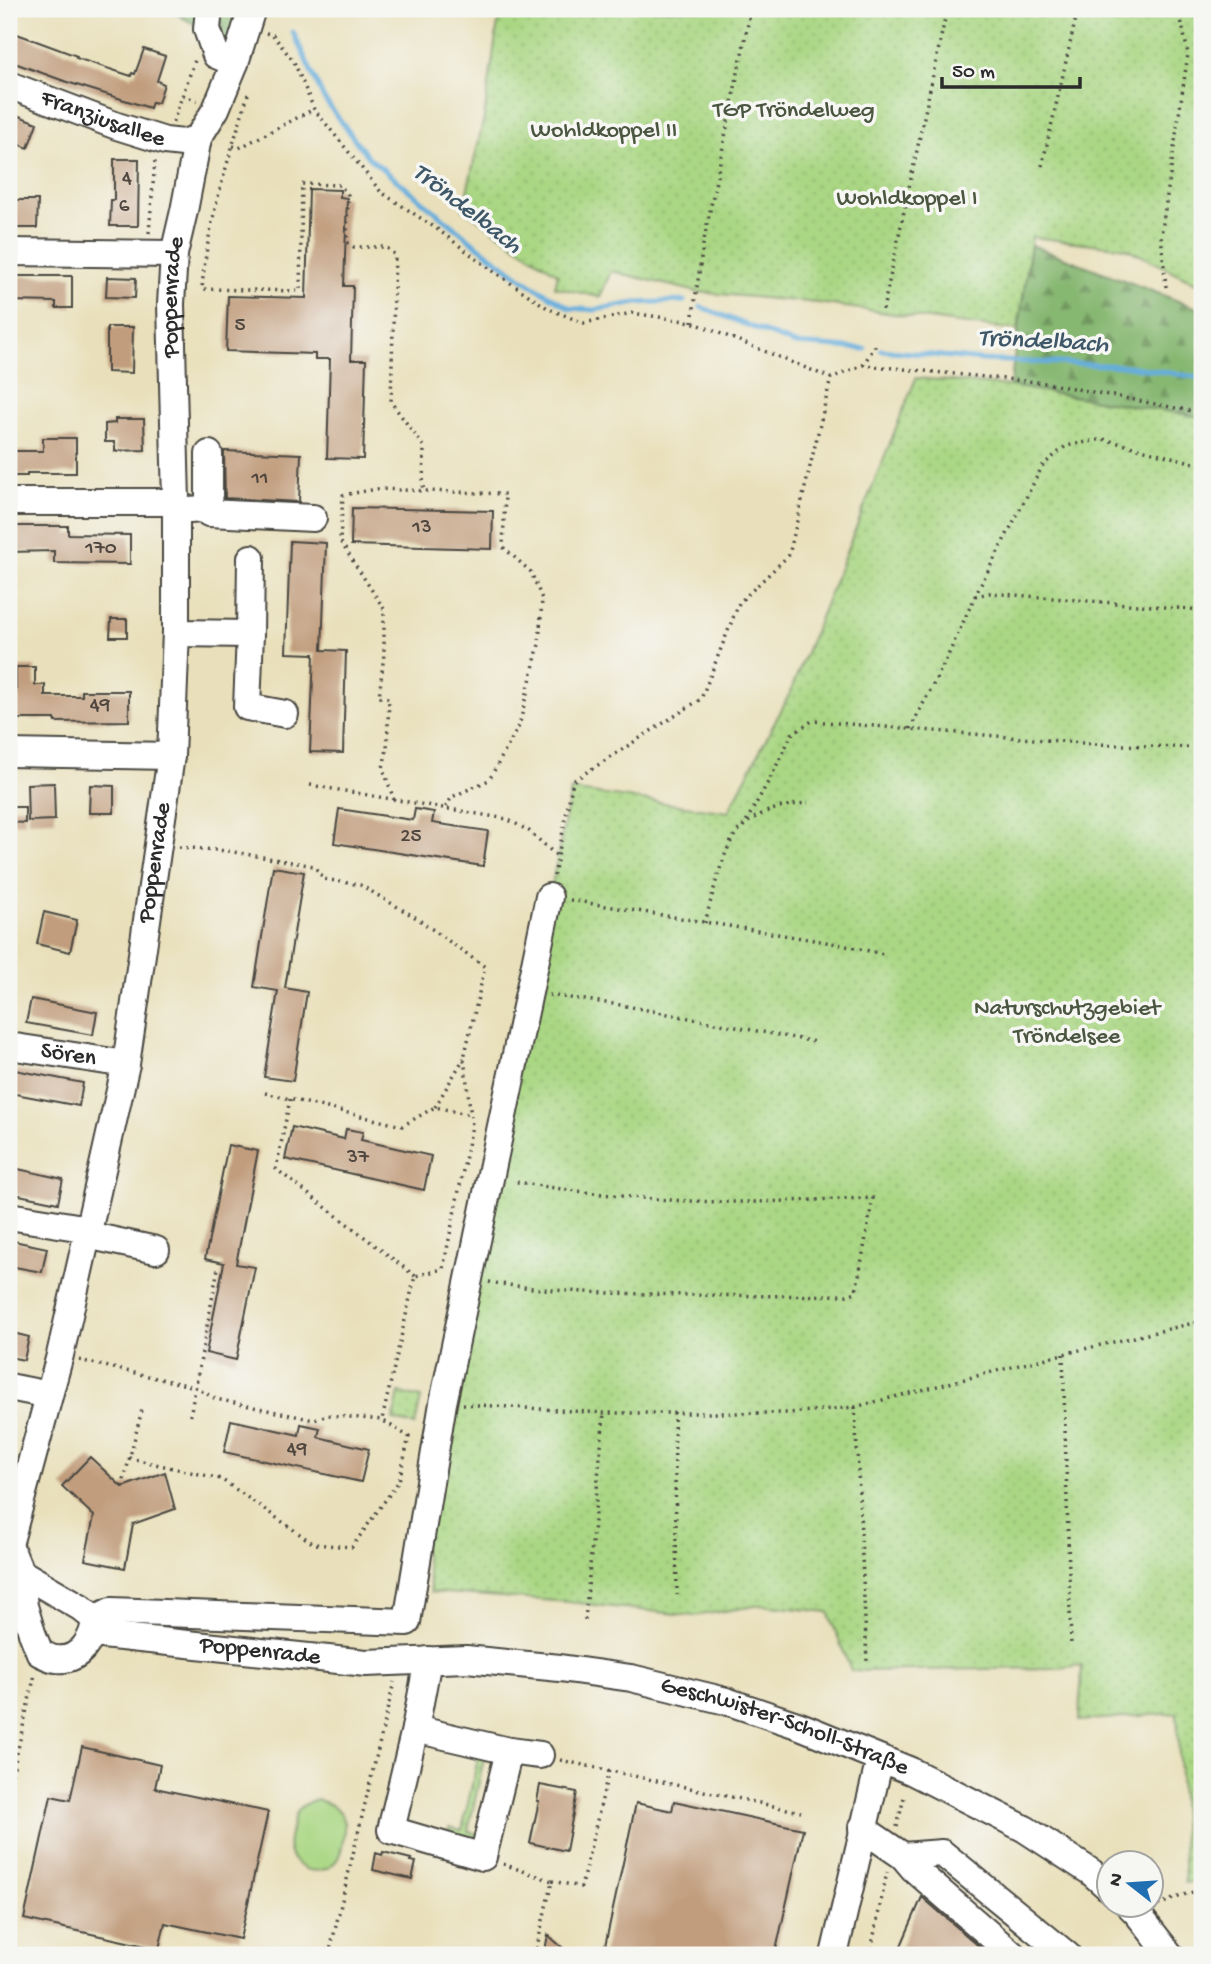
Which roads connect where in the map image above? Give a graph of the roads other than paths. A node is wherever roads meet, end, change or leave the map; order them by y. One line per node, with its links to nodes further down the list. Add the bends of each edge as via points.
1 (209, 9): 3 (street, via 206,29 216,55)
2 (252, 9): 3 (street)
3 (235, 63): 5 (street)
4 (9, 85): 5 (street, Franziusallee, via 165,141 183,143)
5 (198, 138): 7 (street, Poppenrade)
6 (9, 252): 7 (street)
7 (174, 254): 10 (street, Poppenrade)
8 (209, 454): 11 (street)
9 (9, 502): 10 (street)
10 (176, 506): 11 (street); 14 (street, Poppenrade)
11 (209, 513): 12 (street)
12 (313, 518)
13 (251, 558): 15 (street)
14 (176, 634): 15 (street); 18 (street, Poppenrade)
15 (250, 634): 16 (street, via 247,707)
16 (285, 714)
17 (9, 753): 18 (street)
18 (172, 755): 21 (street, Poppenrade)
19 (549, 897): 28 (street, via 443,1402 407,1622 111,1611)
20 (9, 1046): 21 (street, Sören)
21 (126, 1064): 23 (street, Poppenrade)
22 (9, 1216): 23 (street)
23 (88, 1232): 24 (street); 26 (street, Poppenrade)
24 (156, 1250)
25 (9, 1387): 26 (street)
26 (49, 1395): 27 (street, Poppenrade, via 9,1545)
27 (20, 1572): 28 (street, Poppenrade, via 80,1607); 28 (street, Poppenrade, via 23,1601 40,1653 56,1660 73,1656 86,1646)
28 (94, 1627): 29 (street, Poppenrade, via 188,1646 354,1662)
29 (428, 1660): 30 (street); 33 (street, Geschwister-Scholl-Straße, via 520,1664 631,1678 726,1701)
30 (415, 1729): 31 (street); 31 (street, via 391,1830 483,1857)
31 (509, 1751): 32 (street)
32 (540, 1755)
33 (880, 1759): 34 (street); 36 (street, Geschwister-Scholl-Straße, via 1025,1829)
34 (862, 1828): 35 (street); 38 (street)
35 (903, 1856): 39 (street); 40 (street, via 942,1853)
36 (1096, 1876)
37 (1139, 1918): 41 (street)
38 (834, 1955)
39 (1013, 1955)
40 (1067, 1955)
41 (1170, 1955)

